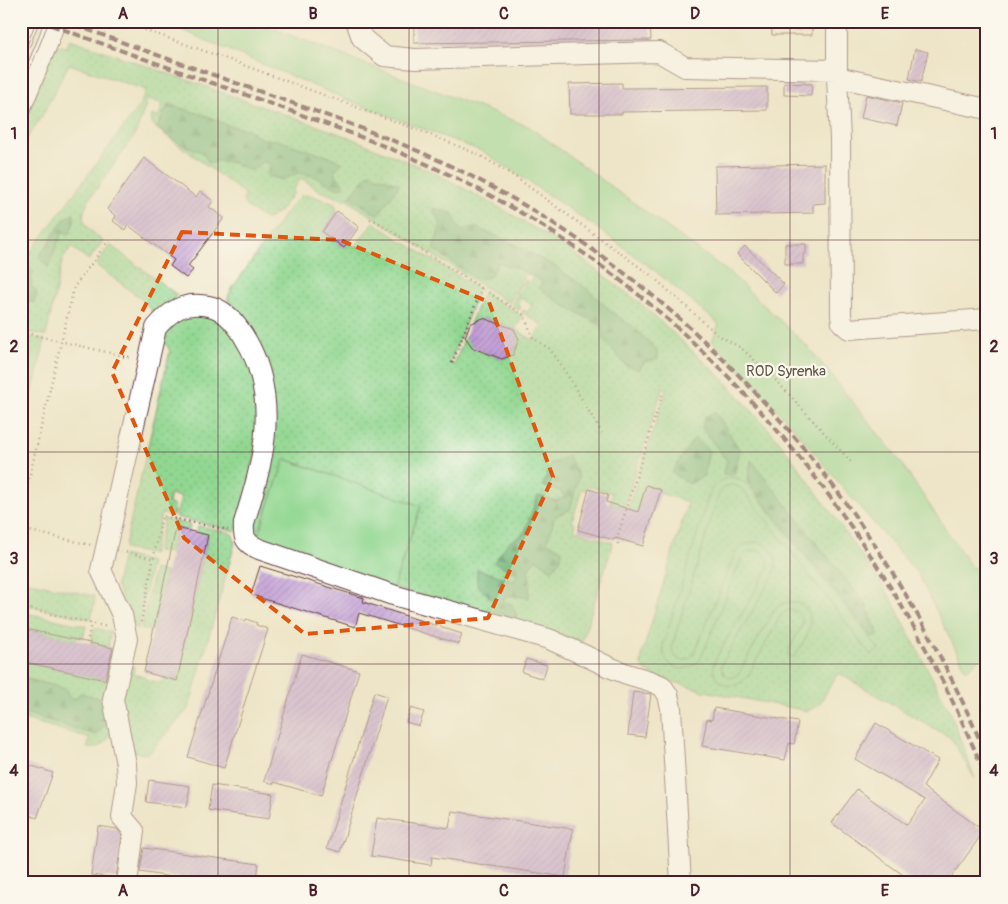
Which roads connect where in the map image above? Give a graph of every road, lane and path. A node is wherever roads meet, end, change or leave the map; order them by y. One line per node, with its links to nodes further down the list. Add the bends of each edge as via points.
1 (28, 21): 6 (street)
2 (55, 21): 8 (street)
3 (127, 21): 20 (path, via 481,156 652,276 718,335 741,348 771,375)
4 (356, 21): 7 (street, via 362,38 384,56 415,60 659,52 686,67)
5 (837, 21): 7 (street)
6 (21, 40)
7 (837, 74): 9 (street); 13 (street, via 842,323 849,329)
8 (21, 107)
9 (987, 109)
10 (370, 219): 12 (path)
11 (109, 240): 15 (path, via 74,287)
12 (482, 288): 17 (path); 19 (path, via 524,315 533,338 550,349)
13 (987, 319)
14 (21, 332): 15 (path)
15 (62, 342): 16 (path); 21 (path)
16 (148, 362): 23 (street, via 156,328 173,311 189,305 208,306 224,312 237,325 254,354 264,397 265,422 261,462); 25 (street)
17 (452, 363)
18 (663, 392): 24 (path, via 617,538)
19 (602, 433)
20 (853, 464)
21 (21, 514)
22 (21, 529): 25 (path)
23 (243, 534): 26 (path, via 162,516); 32 (street, via 246,542 259,550 393,595 548,639 609,667 662,686 672,708)
24 (618, 544)
25 (106, 548): 26 (path); 29 (street, via 101,570 122,615)
26 (154, 559): 29 (path, via 139,630)
27 (21, 607): 28 (path)
28 (91, 623): 29 (path); 30 (path)
29 (126, 633): 31 (street, via 113,699 126,764 122,817 134,831)
30 (87, 643)
31 (126, 883)
32 (681, 883)

